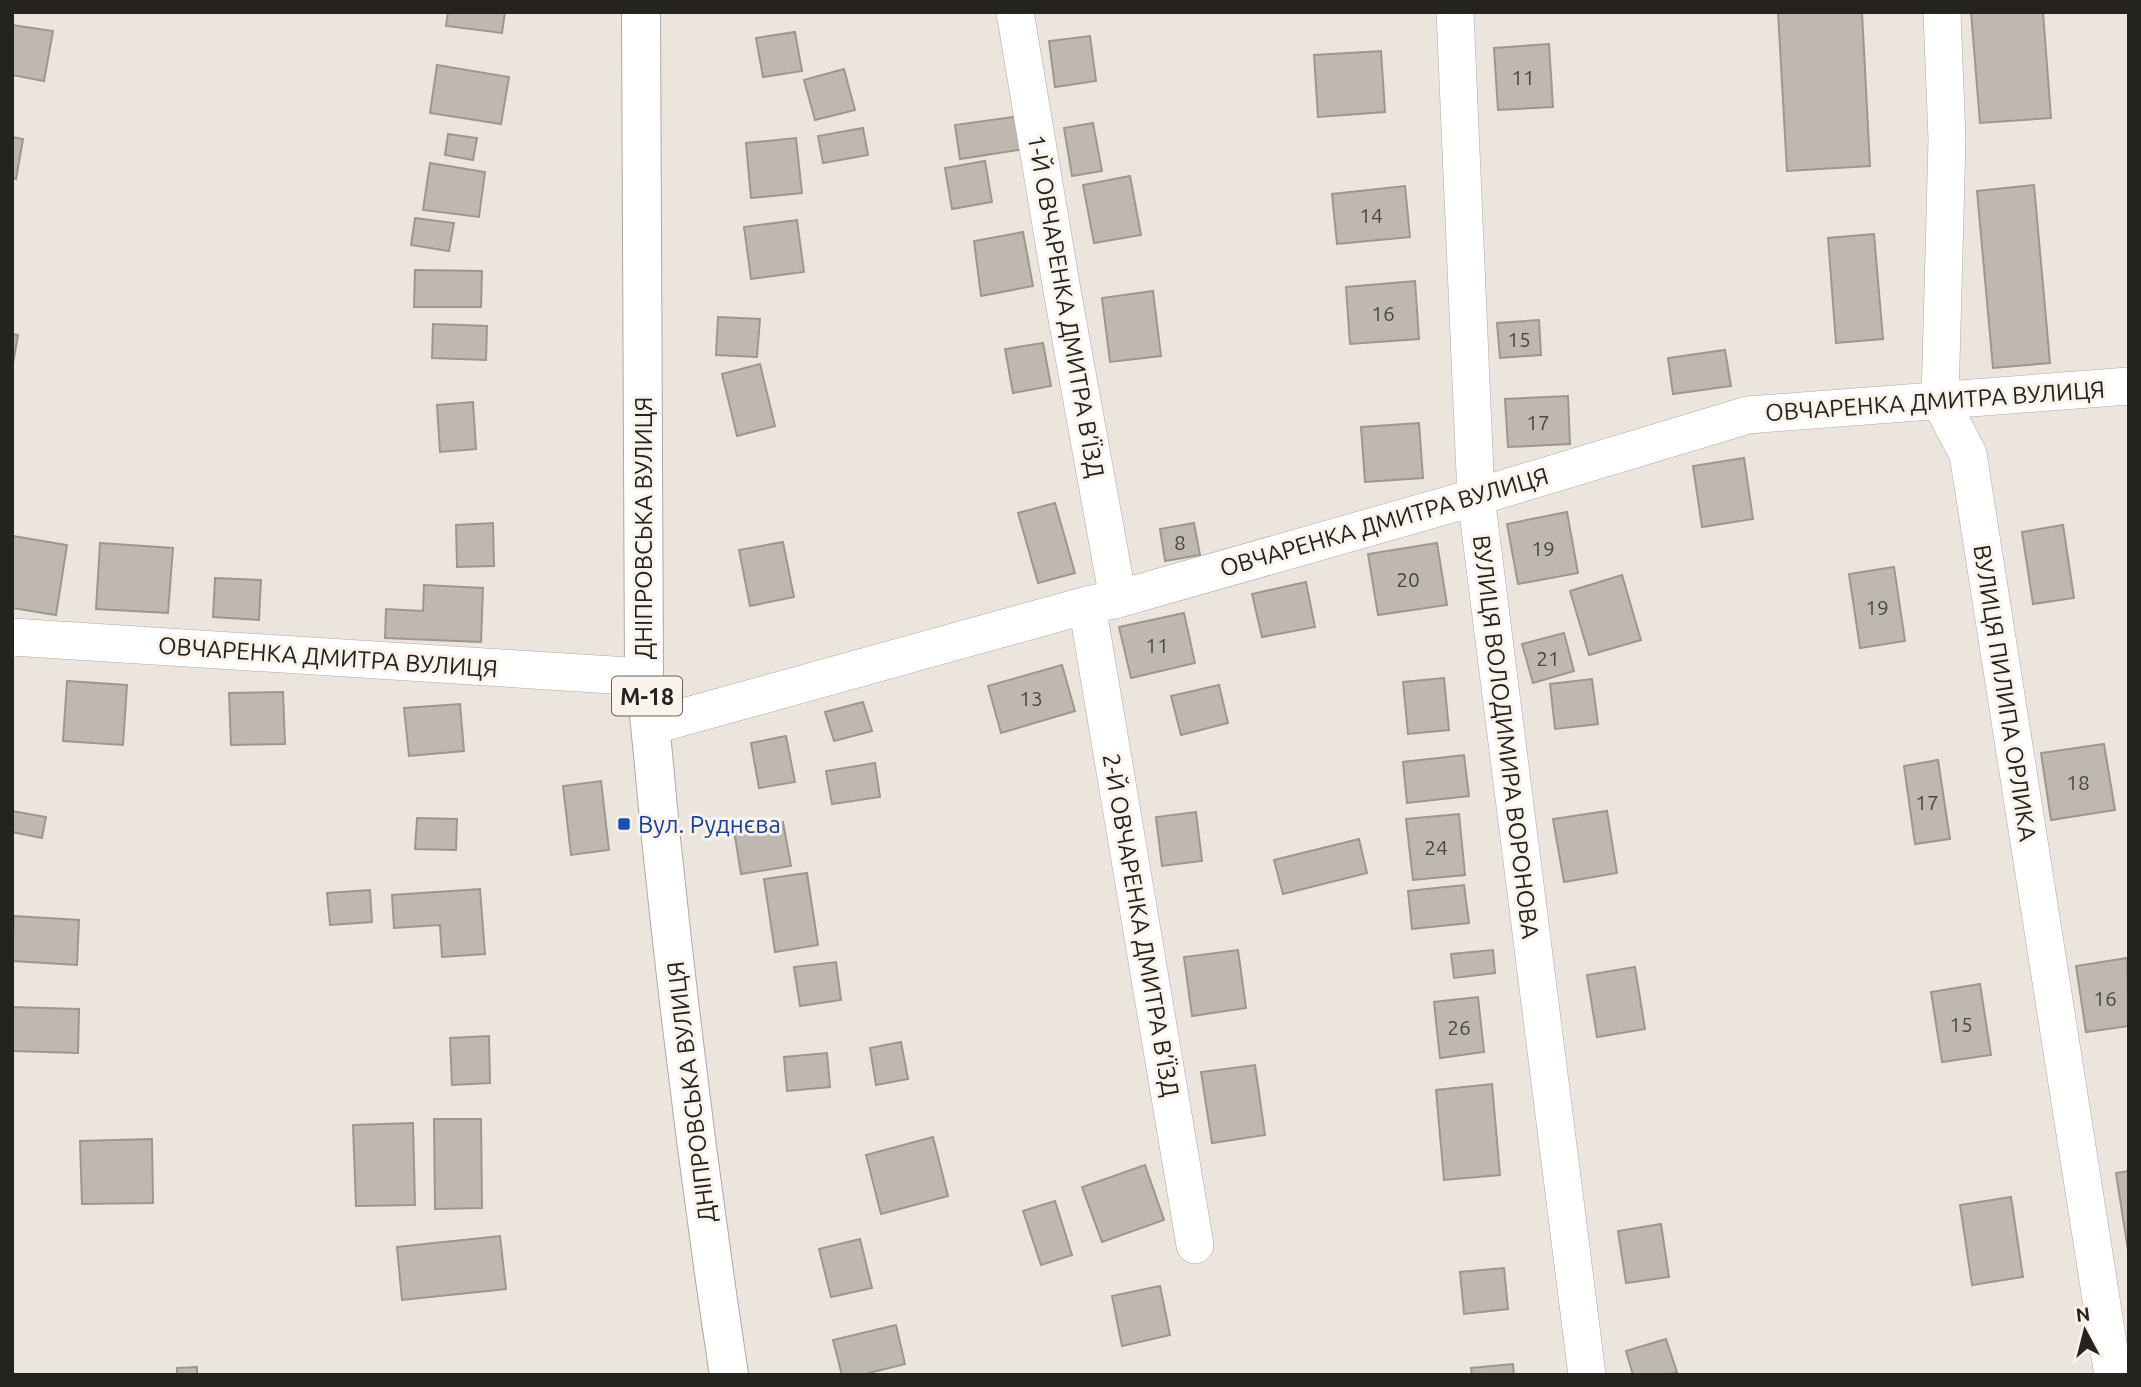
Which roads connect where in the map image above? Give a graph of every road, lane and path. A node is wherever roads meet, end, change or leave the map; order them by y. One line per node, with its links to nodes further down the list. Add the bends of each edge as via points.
1 (641, 12): 10 (highway, ДНІПРОВСЬКА ВУЛИЦЯ / М-18)
2 (1015, 12): 8 (street, 1-Й ОВЧАРЕНКА ДМИТРА В’ЇЗД, via 1063,296)
3 (1455, 12): 7 (street, ВУЛИЦЯ ВОЛОДИМИРА ВОРОНОВА)
4 (1942, 12): 6 (street, ВУЛИЦЯ ПИЛИПА ОРЛИКА, via 1947,140)
5 (2129, 386): 6 (street, ОВЧАРЕНКА ДМИТРА ВУЛИЦЯ)
6 (1940, 401): 7 (street, ОВЧАРЕНКА ДМИТРА ВУЛИЦЯ, via 1748,415); 15 (street, ВУЛИЦЯ ПИЛИПА ОРЛИКА, via 1968,454)
7 (1476, 497): 8 (street, ОВЧАРЕНКА ДМИТРА ВУЛИЦЯ); 14 (street, ВУЛИЦЯ ВОЛОДИМИРА ВОРОНОВА)
8 (1102, 602): 11 (street, ОВЧАРЕНКА ДМИТРА ВУЛИЦЯ); 12 (street, 2-Й ОВЧАРЕНКА ДМИТРА В’ЇЗД)
9 (12, 637): 10 (street, ОВЧАРЕНКА ДМИТРА ВУЛИЦЯ)
10 (644, 677): 11 (highway, ДНІПРОВСЬКА ВУЛИЦЯ / М-18)
11 (651, 726): 13 (highway, ДНІПРОВСЬКА ВУЛИЦЯ / М-18, via 708,1241)
12 (1195, 1245)
13 (729, 1375)
14 (1587, 1375)
15 (2113, 1375)

